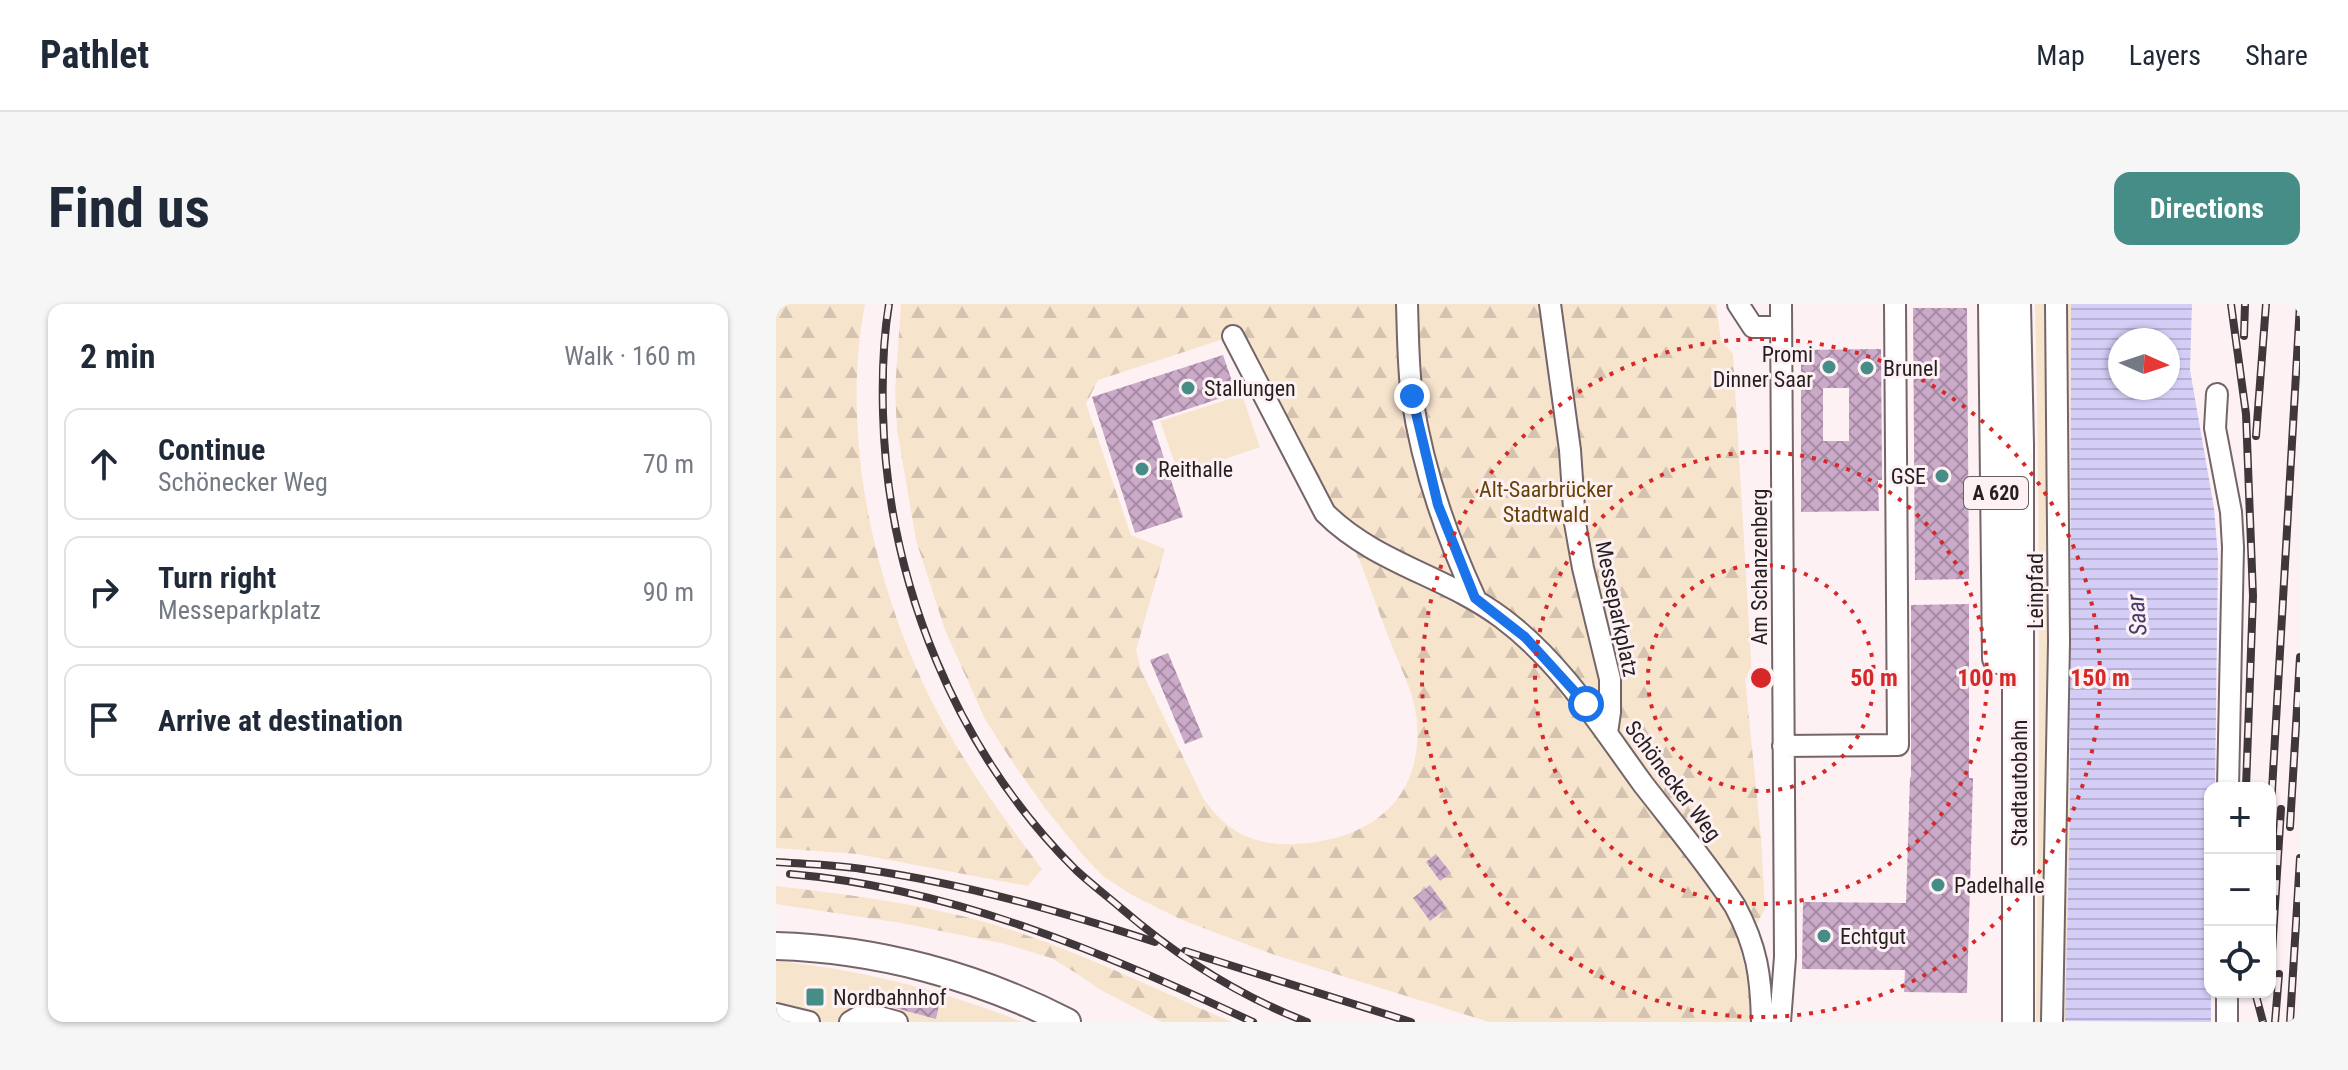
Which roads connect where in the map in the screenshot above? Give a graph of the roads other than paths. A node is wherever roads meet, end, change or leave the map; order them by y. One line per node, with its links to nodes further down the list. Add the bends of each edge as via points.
1 (1407, 304): 12 (street, via 1419,431 1438,505)
2 (1550, 304): 13 (street, Messeparkplatz, via 1575,523 1610,679)
3 (1738, 304): 9 (street, via 1753,327)
4 (1781, 304): 9 (street, Am Schanzenberg)
5 (1895, 304): 14 (street, via 1890,592 1898,745)
6 (1994, 304): 25 (highway, Stadtautobahn / A 620)
7 (2015, 304): 26 (highway, Stadtautobahn / A 620)
8 (2056, 304): 27 (street, Leinpfad, via 2059,642)
9 (1781, 327): 14 (street, Am Schanzenberg)
10 (1233, 336): 12 (street, Schönecker Weg, via 1325,513 1376,552)
11 (2217, 394): 15 (street, via 2215,428 2233,547)
12 (1475, 598): 13 (street, Schönecker Weg, via 1545,656)
13 (1607, 733): 23 (street, Schönecker Weg, via 1722,886 1747,928 1761,979)
14 (1783, 746): 24 (street, Am Schanzenberg, via 1785,957)
15 (2228, 782)
16 (776, 946): 22 (main road, via 868,955 920,967 1010,996)
17 (2227, 998): 28 (street)
18 (776, 1014): 20 (street)
19 (889, 1021): 21 (street, via 865,1013)
20 (809, 1022)
21 (850, 1022)
22 (1067, 1022)
23 (1762, 1022)
24 (1780, 1022)
25 (1997, 1022)
26 (2018, 1022)
27 (2052, 1022)
28 (2227, 1022)

